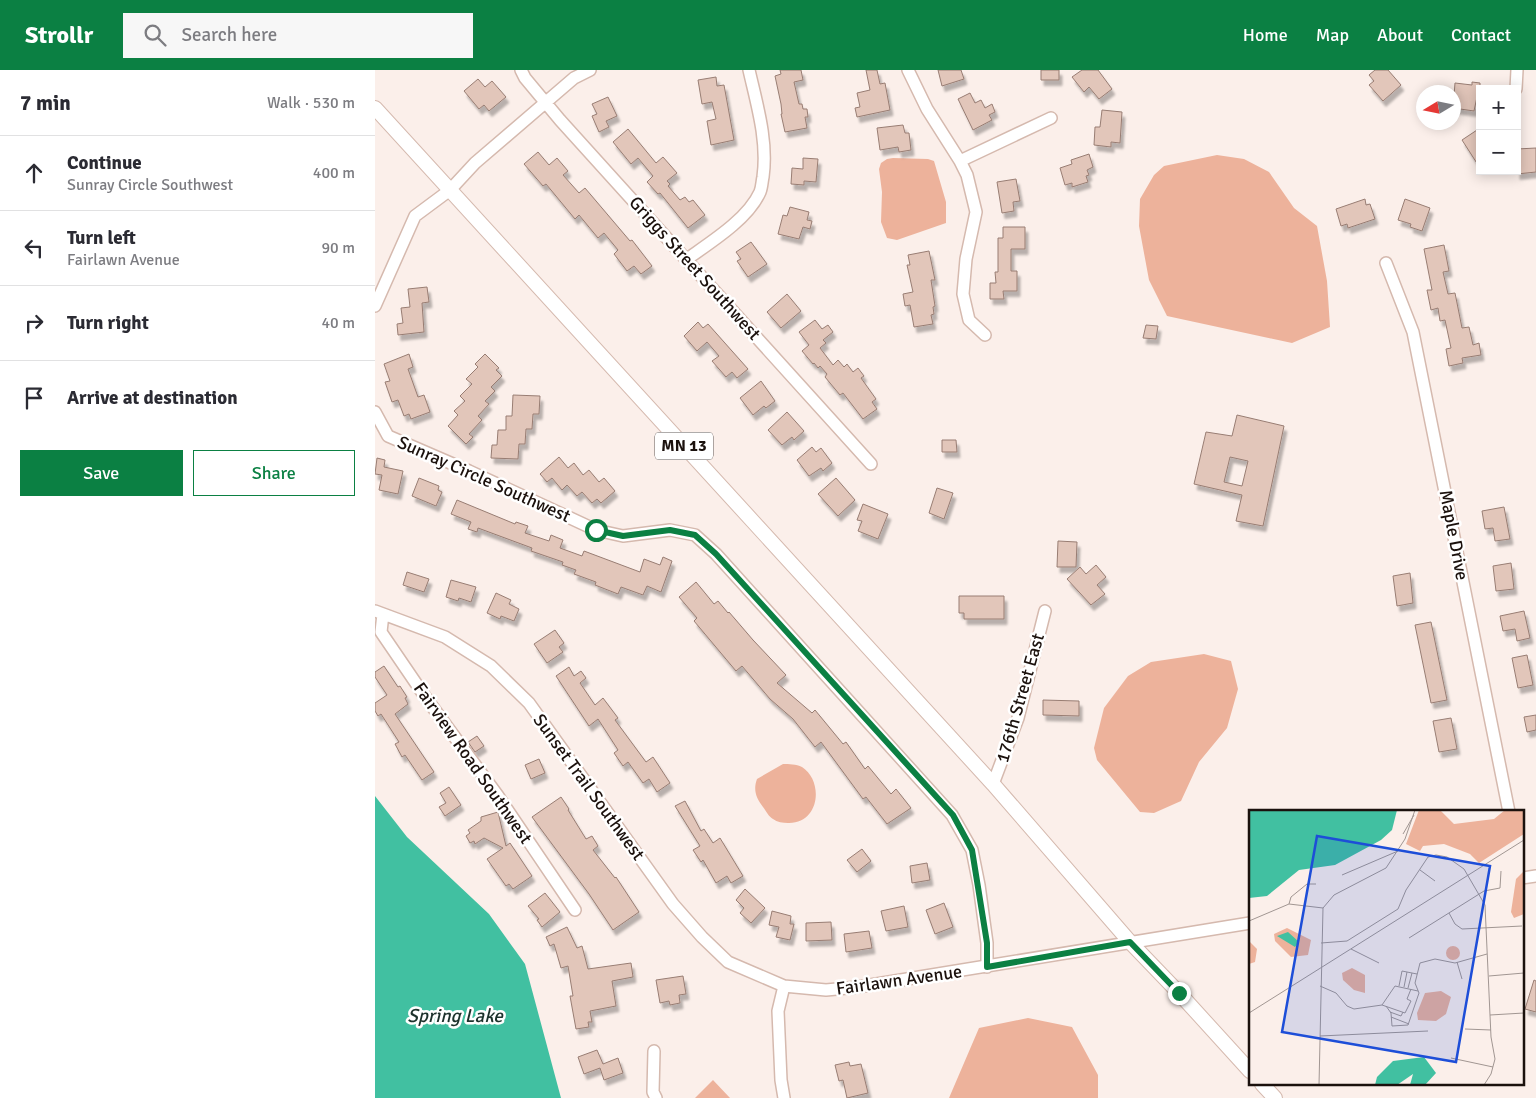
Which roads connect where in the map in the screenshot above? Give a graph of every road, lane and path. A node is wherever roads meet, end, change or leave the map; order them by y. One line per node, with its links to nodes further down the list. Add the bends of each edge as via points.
1 (521, 70): 7 (street, Griggs Street Southwest)
2 (590, 70): 7 (street, via 574,78)
3 (749, 70): 12 (street, via 763,136 761,191 743,217)
4 (909, 70): 10 (street, via 927,109)
5 (1517, 70): 6 (street)
6 (1516, 85)
7 (546, 103): 11 (street, via 475,163); 12 (street, Griggs Street Southwest)
8 (375, 108): 11 (main road, MN 13)
9 (1051, 118): 10 (street)
10 (960, 161): 15 (street, via 976,212 963,294 969,320)
11 (450, 190): 14 (street, via 415,216); 20 (main road, MN 13)
12 (687, 259): 17 (street, Griggs Street Southwest)
13 (1387, 262): 21 (street, Maple Drive, via 1413,332)
14 (375, 306)
15 (985, 335)
16 (375, 412): 27 (street, Sunray Circle Southwest, via 388,436 596,530 623,536 670,530 695,535 716,554 953,815 972,850 987,943)
17 (871, 464)
18 (1045, 611): 20 (street, 176th Street East, via 1018,718)
19 (379, 612): 24 (street, Fairview Road Southwest, via 381,632); 28 (street, Sunset Trail Southwest, via 445,637 491,666 529,703 673,904 701,937 728,962)
20 (993, 784): 26 (main road, MN 13)
21 (1509, 810)
22 (1536, 876): 23 (street)
23 (1523, 878)
24 (575, 910)
25 (1249, 923): 26 (street, Fairlawn Avenue)
26 (1130, 942): 27 (street, Fairlawn Avenue); 30 (main road, MN 13)
27 (987, 967): 28 (street, Fairlawn Avenue, via 826,990)
28 (784, 986): 33 (street, via 778,1011)
29 (654, 1051): 32 (street, via 653,1092)
30 (1249, 1070)
31 (1264, 1086): 34 (main road)
32 (656, 1098)
33 (784, 1098)
34 (1275, 1098)

